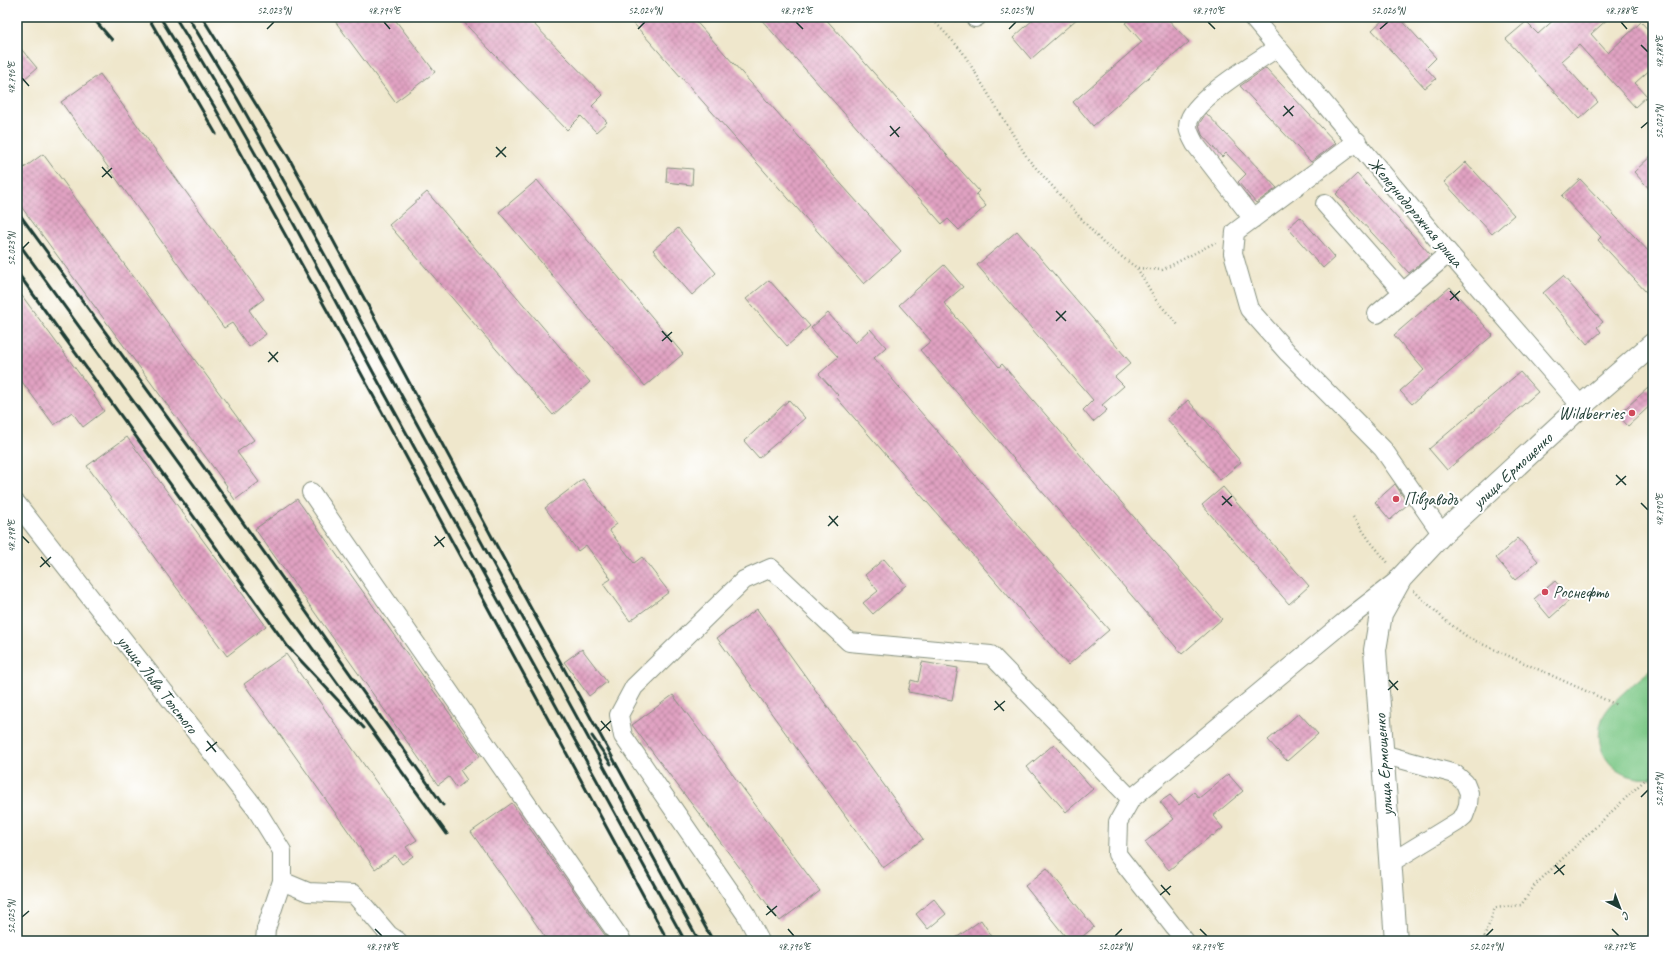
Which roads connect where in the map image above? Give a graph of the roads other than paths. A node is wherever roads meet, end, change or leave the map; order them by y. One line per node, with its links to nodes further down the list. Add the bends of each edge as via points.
1 (1252, 17): 2 (street, Железнодорожная улица)
2 (1278, 47): 3 (street, Железнодорожная улица); 5 (street, via 1207,97 1189,118 1188,130 1195,144)
3 (1357, 141): 5 (street); 6 (street, Железнодорожная улица)
4 (1325, 204): 7 (street)
5 (1253, 219): 13 (street, via 1235,232 1233,253 1249,309 1288,353 1383,449)
6 (1449, 253): 7 (street); 10 (street, Железнодорожная улица)
7 (1403, 292): 8 (street)
8 (1377, 314)
9 (1653, 344): 10 (highway, улица Ермощенко)
10 (1581, 406): 13 (highway, улица Ермощенко)
11 (311, 492): 21 (street)
12 (17, 504): 18 (street, улица Льва Толстого, via 256,809 282,851)
13 (1442, 534): 14 (highway, улица Ермощенко)
14 (1401, 578): 15 (highway, улица Ермощенко, via 1381,614 1375,650); 16 (street)
15 (1382, 754): 17 (highway, улица Ермощенко); 17 (street, via 1454,774 1465,783 1469,793 1464,816)
16 (1131, 799): 22 (street, via 991,655 849,642 771,568 744,580 634,687 619,715 623,736 747,916); 23 (street, via 1118,822 1117,854)
17 (1390, 863): 24 (highway, улица Ермощенко)
18 (282, 881): 19 (street, улица Льва Толстого, via 266,929); 20 (street, via 308,892 354,894)
19 (265, 941)
20 (398, 941)
21 (622, 941)
22 (760, 941)
23 (1185, 941)
24 (1396, 941)

